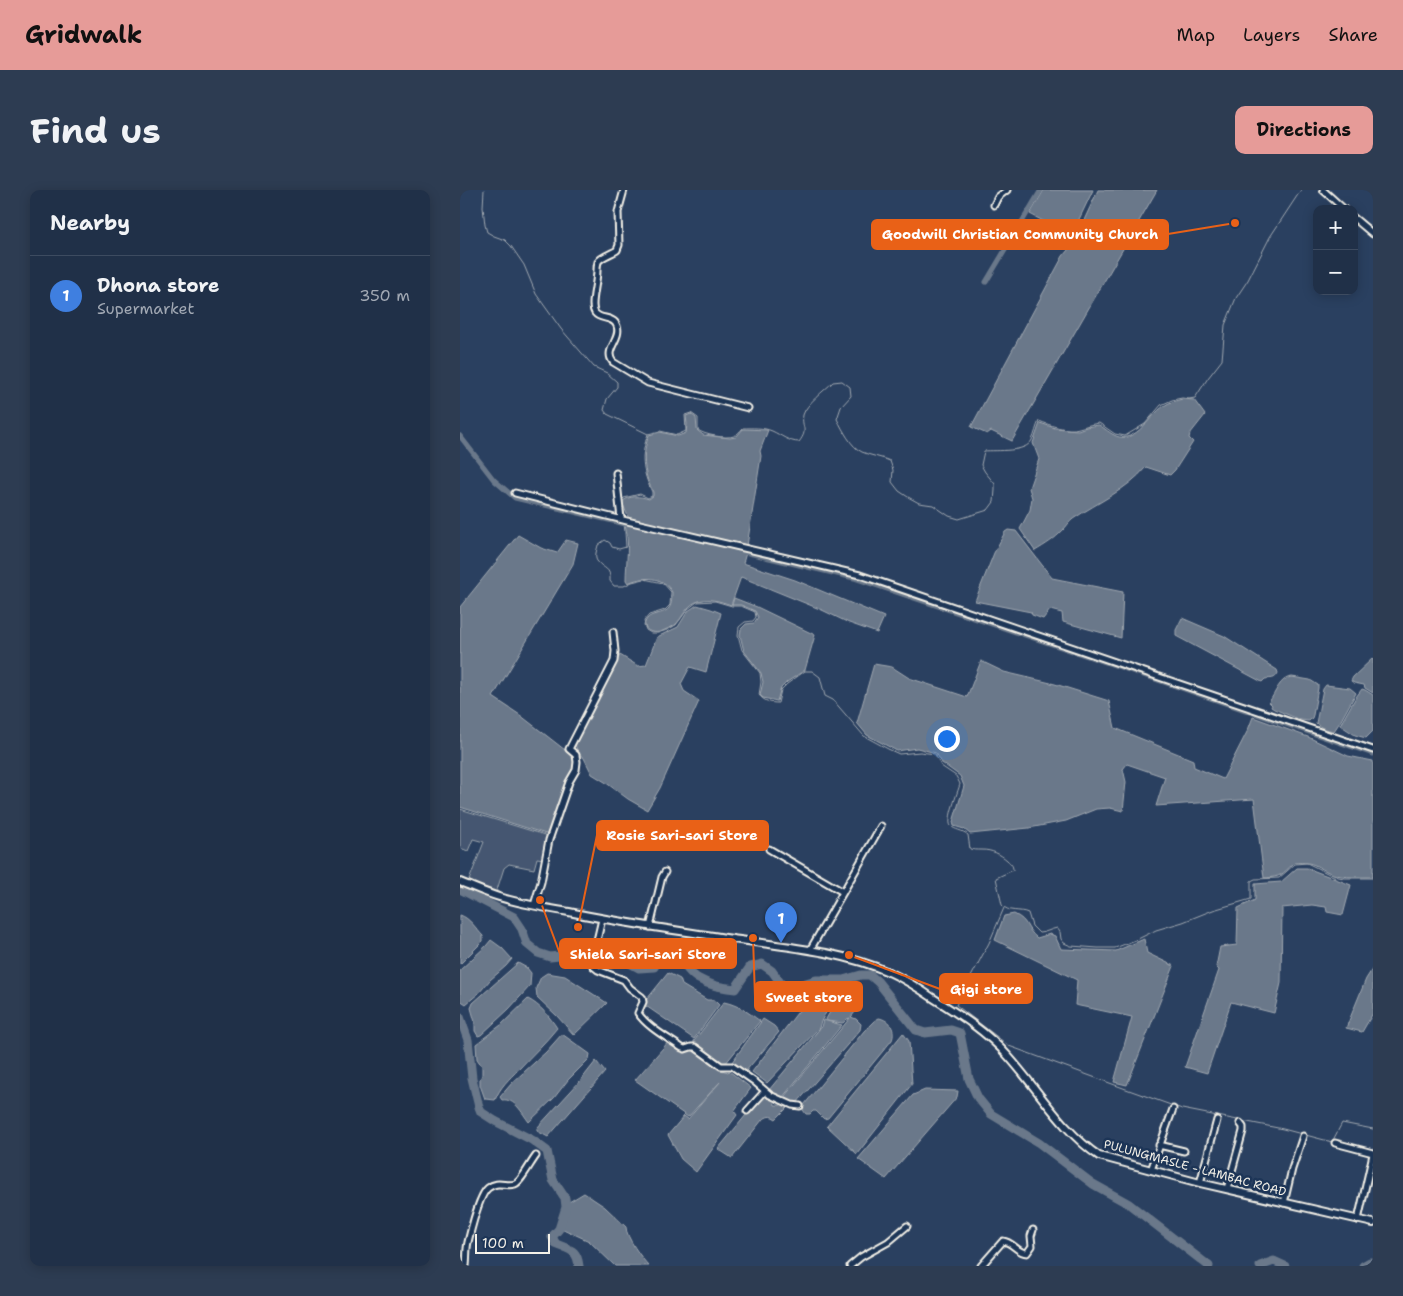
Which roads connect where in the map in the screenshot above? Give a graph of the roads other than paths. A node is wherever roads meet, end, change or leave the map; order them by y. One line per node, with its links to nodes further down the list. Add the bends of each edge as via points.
1 (624, 190): 8 (street, via 618,212 618,250 597,264 593,305 598,316 614,320 617,324 611,360 648,383)
2 (1007, 190): 4 (street)
3 (1323, 190): 5 (street)
4 (994, 205)
5 (1340, 205)
6 (1358, 221): 7 (street)
7 (1373, 234)
8 (748, 408)
9 (616, 473): 11 (street)
10 (515, 493): 11 (street)
11 (625, 520): 13 (street, via 860,575)
12 (613, 632): 19 (street, via 614,661 569,748 578,762 549,840)
13 (1373, 750)
14 (881, 826): 18 (street)
15 (769, 849): 18 (street)
16 (664, 872): 21 (street)
17 (460, 882): 19 (street, PULUNGMASLE - LAMBAC ROAD)
18 (843, 892): 22 (street)
19 (534, 906): 20 (street, PULUNGMASLE - LAMBAC ROAD)
20 (602, 919): 21 (street, PULUNGMASLE - LAMBAC ROAD); 23 (street, via 591,959 598,970 624,980 642,997 639,1015 683,1048 695,1047 721,1066 732,1066)
21 (650, 928): 22 (street, PULUNGMASLE - LAMBAC ROAD)
22 (810, 950): 35 (street, PULUNGMASLE - LAMBAC ROAD, via 851,959 906,980 985,1034 1007,1054 1054,1113 1090,1150 1107,1159)
23 (765, 1091): 24 (street); 26 (street)
24 (800, 1106)
25 (1173, 1109): 31 (street)
26 (747, 1111)
27 (1217, 1120): 36 (street)
28 (1240, 1122): 37 (street, via 1243,1131)
29 (1303, 1136): 38 (street)
30 (1335, 1143): 33 (street)
31 (1159, 1145): 32 (street); 35 (street)
32 (1184, 1151)
33 (1373, 1153): 39 (street)
34 (536, 1156): 43 (street, via 518,1182 494,1185 482,1195 468,1244)
35 (1151, 1170): 36 (street, PULUNGMASLE - LAMBAC ROAD)
36 (1200, 1183): 37 (street, PULUNGMASLE - LAMBAC ROAD)
37 (1227, 1189): 38 (street, PULUNGMASLE - LAMBAC ROAD)
38 (1284, 1203): 39 (street, PULUNGMASLE - LAMBAC ROAD)
39 (1358, 1220): 40 (street, PULUNGMASLE - LAMBAC ROAD)
40 (1373, 1223)
41 (907, 1226): 44 (street)
42 (1033, 1230): 45 (street, via 1032,1246 1027,1253 1019,1252 1004,1241)
43 (466, 1266)
44 (850, 1266)
45 (981, 1266)

